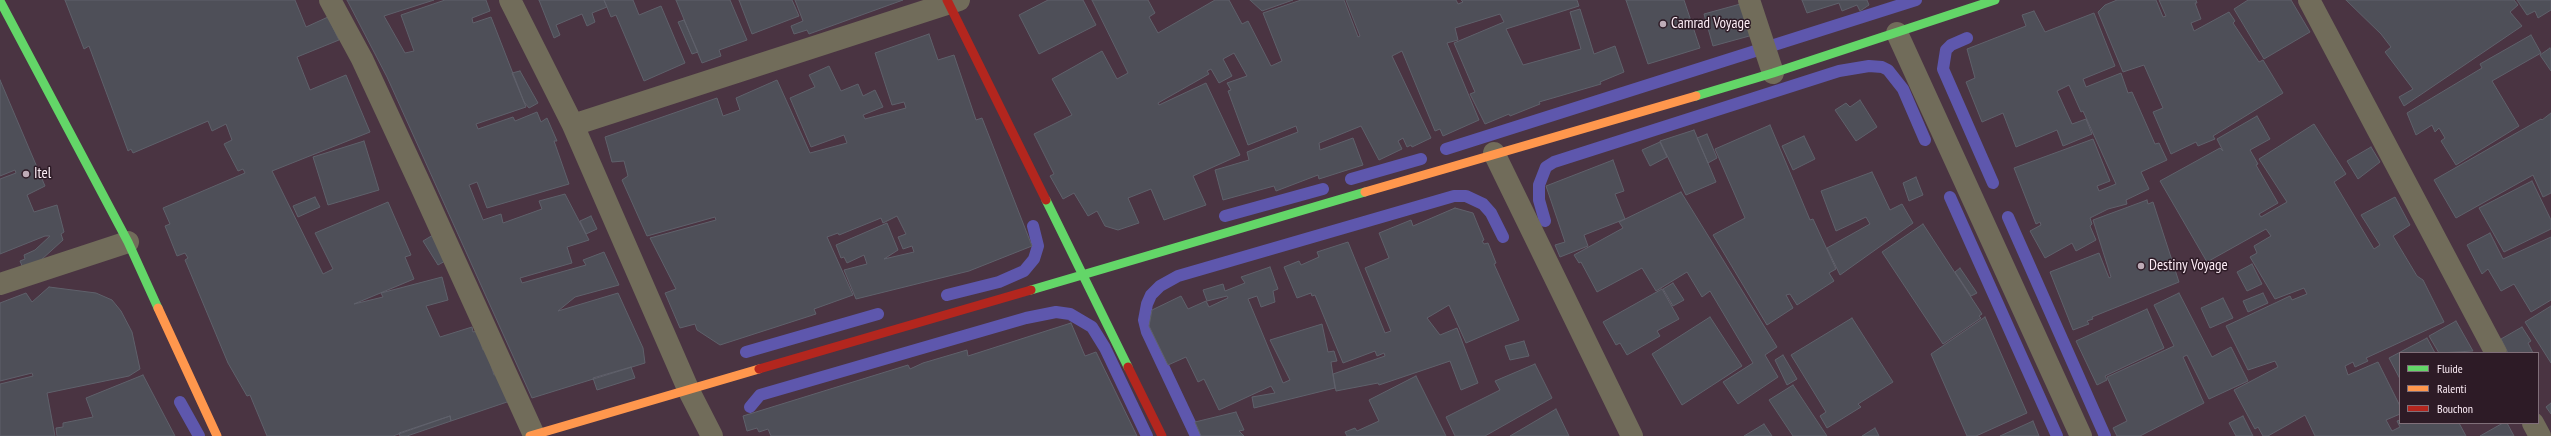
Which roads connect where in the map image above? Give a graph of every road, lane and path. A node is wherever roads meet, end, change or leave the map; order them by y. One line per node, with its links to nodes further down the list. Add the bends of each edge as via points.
1 (330, 0): 18 (street, via 362,59)
2 (510, 0): 10 (street)
3 (1750, 0): 9 (street)
4 (1995, 0): 8 (street)
5 (2309, 0): 15 (street)
6 (0, 1): 12 (street)
7 (951, 1): 10 (street); 13 (street)
8 (1897, 33): 9 (street); 23 (street)
9 (1773, 73): 11 (street)
10 (573, 125): 16 (street)
11 (1494, 153): 13 (street); 22 (street)
12 (128, 242): 14 (street); 19 (street)
13 (1082, 274): 16 (street); 21 (street)
14 (0, 284)
15 (2495, 352)
16 (689, 391): 18 (street); 20 (street)
17 (2534, 424): 24 (street)
18 (532, 435)
19 (217, 436)
20 (712, 436)
21 (1162, 436)
22 (1632, 436)
23 (2081, 436)
24 (2540, 436)

